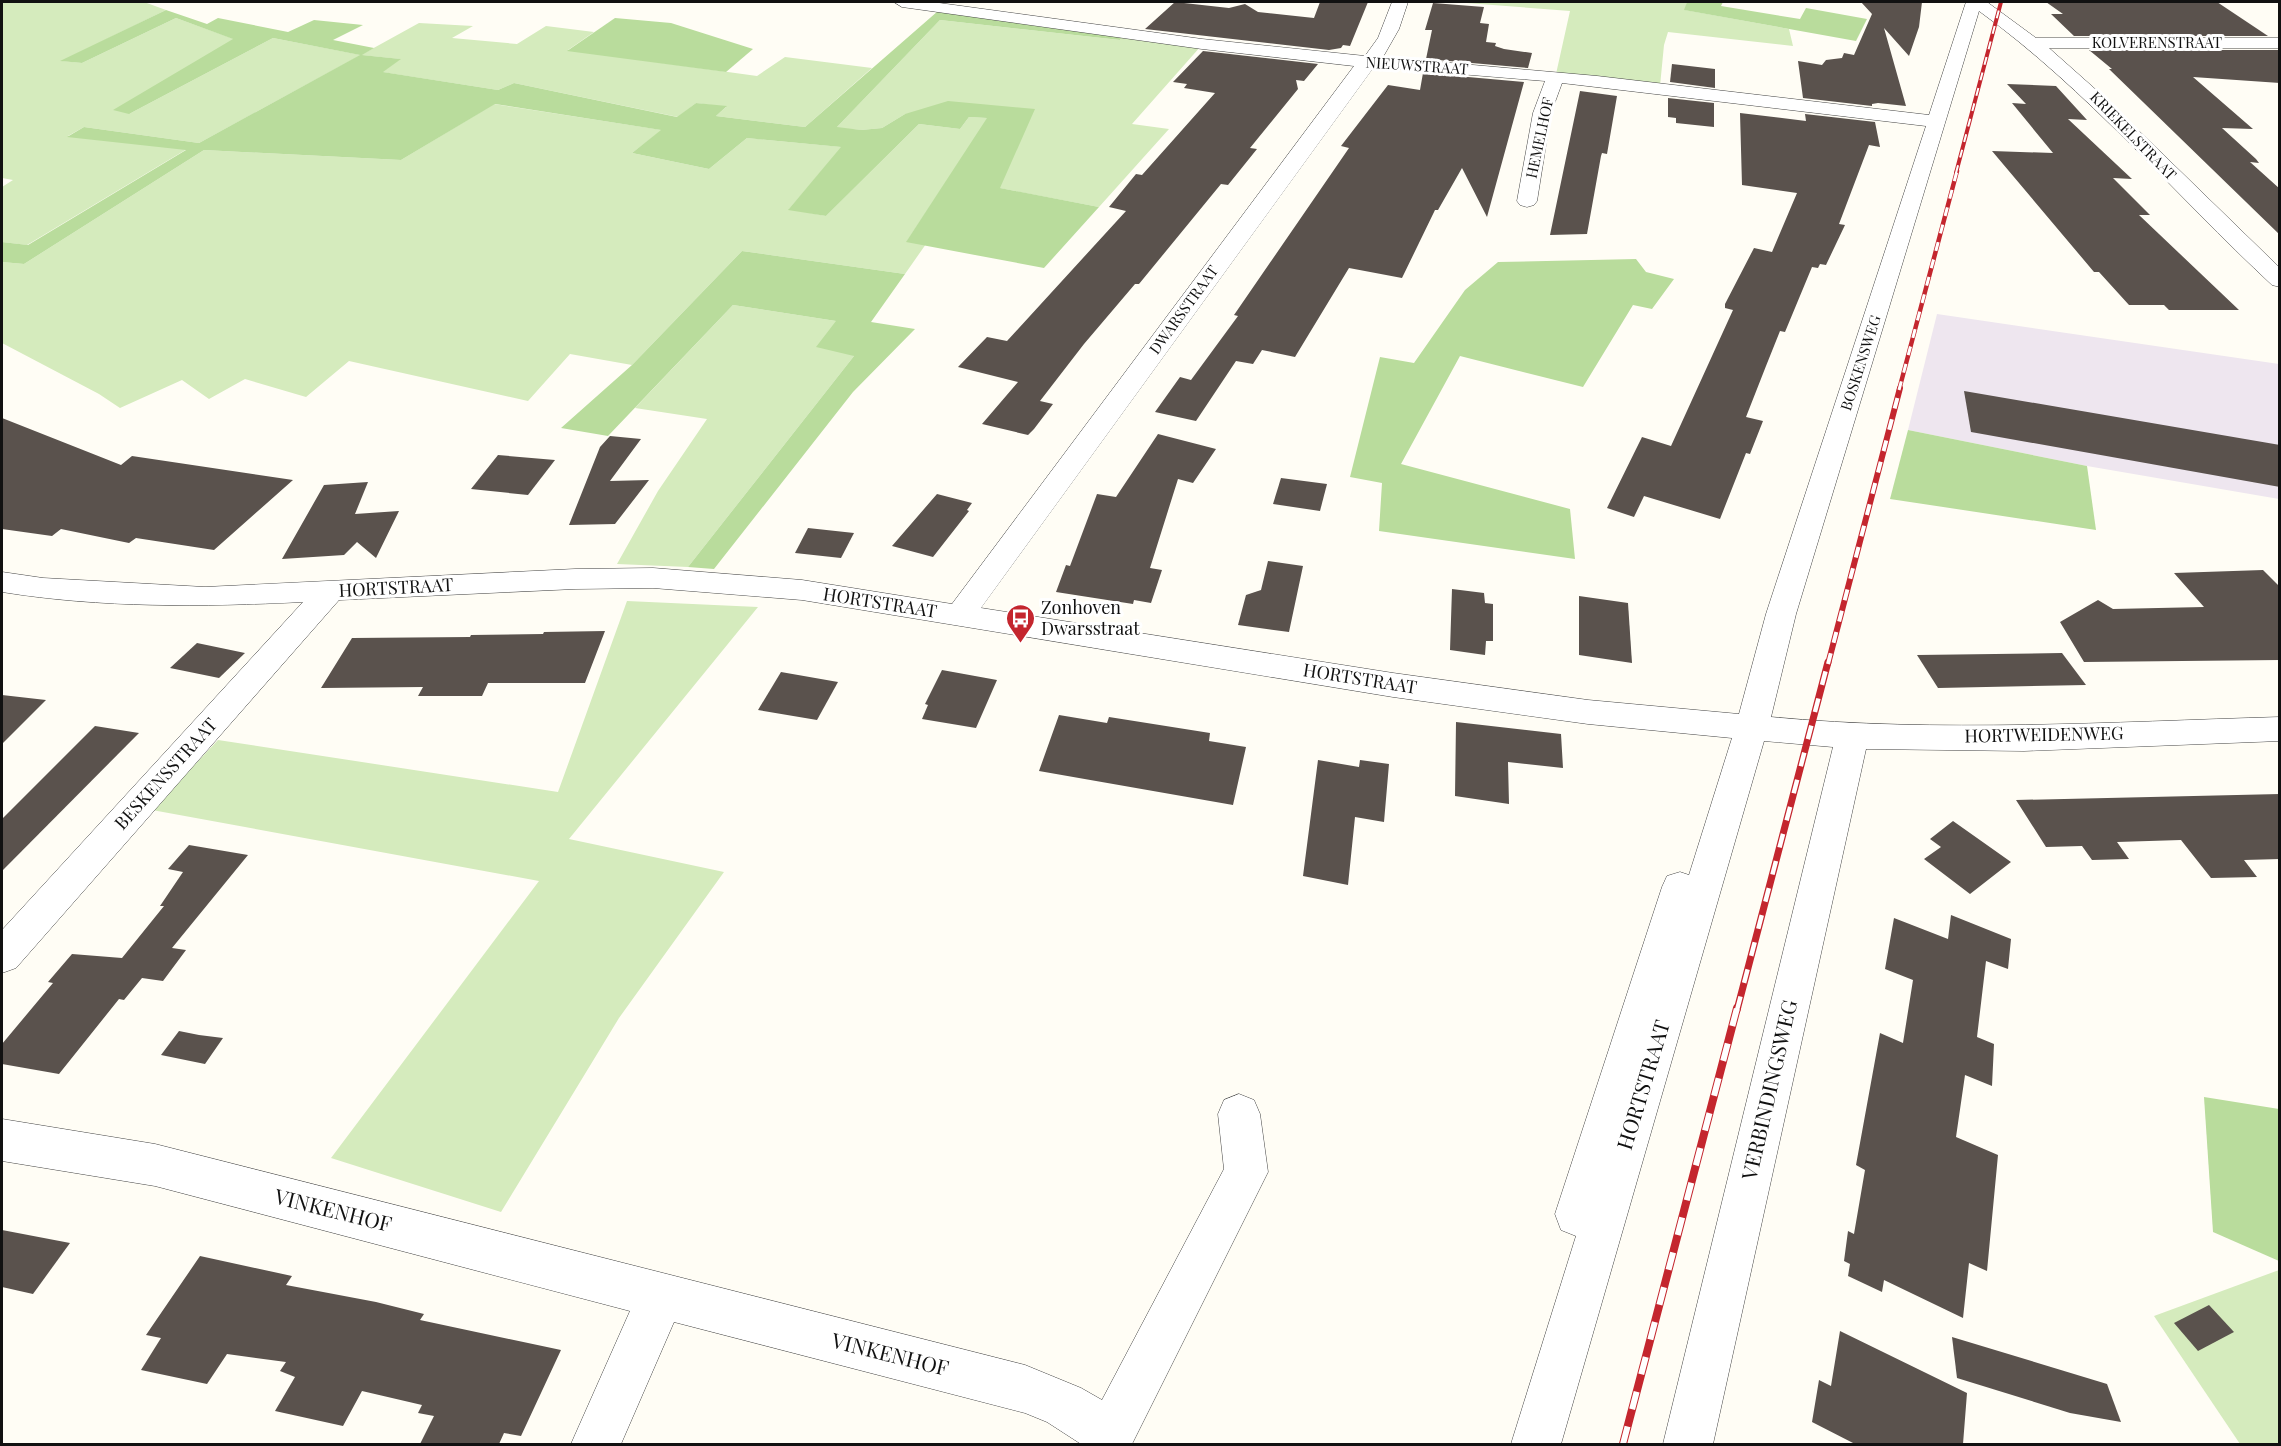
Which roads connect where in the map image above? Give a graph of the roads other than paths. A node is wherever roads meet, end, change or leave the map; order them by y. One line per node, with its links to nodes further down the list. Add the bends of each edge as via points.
1 (902, 2): 6 (street, NIEUWSTRAAT)
2 (1401, 2): 6 (street, DWARSSTRAAT, via 1394,25)
3 (1976, 2): 4 (street, KRIEKELSTRAAT); 8 (street, BOSKENSWEG)
4 (2035, 43): 5 (street, KOLVERENSTRAAT); 10 (street, KRIEKELSTRAAT, via 2087,89 2232,238)
5 (2280, 43)
6 (1369, 63): 7 (street, NIEUWSTRAAT); 13 (street, DWARSSTRAAT)
7 (1555, 77): 8 (street, NIEUWSTRAAT); 9 (street, HEMELHOF, via 1542,113)
8 (1934, 121): 15 (street, BOSKENSWEG, via 1920,177 1780,614)
9 (1527, 201)
10 (2280, 280)
11 (2, 582): 12 (street, HORTSTRAAT, via 205,597)
12 (330, 592): 13 (street, HORTSTRAAT, via 653,578 802,590); 19 (street, BESKENSSTRAAT)
13 (958, 616): 14 (street, HORTSTRAAT, via 1405,686 1588,712)
14 (1707, 723): 15 (street, HORTSTRAAT); 22 (street, via 1721,756)
15 (1752, 726): 17 (street, HORTSTRAAT); 26 (street, HORTSTRAAT)
16 (2280, 729): 18 (street, HORTWEIDENWEG, via 2024,738)
17 (1809, 733): 18 (street, HORTWEIDENWEG)
18 (1852, 736): 27 (street, VERBINDINGSWEG)
19 (2, 956)
20 (1239, 1114): 24 (street, VINKENHOF, via 1246,1172)
21 (2, 1140): 23 (street, VINKENHOF, via 155,1165)
22 (1577, 1214)
23 (661, 1296): 24 (street, VINKENHOF, via 1025,1389 1064,1405); 25 (street)
24 (1109, 1439)
25 (597, 1444)
26 (1536, 1444)
27 (1688, 1444)

